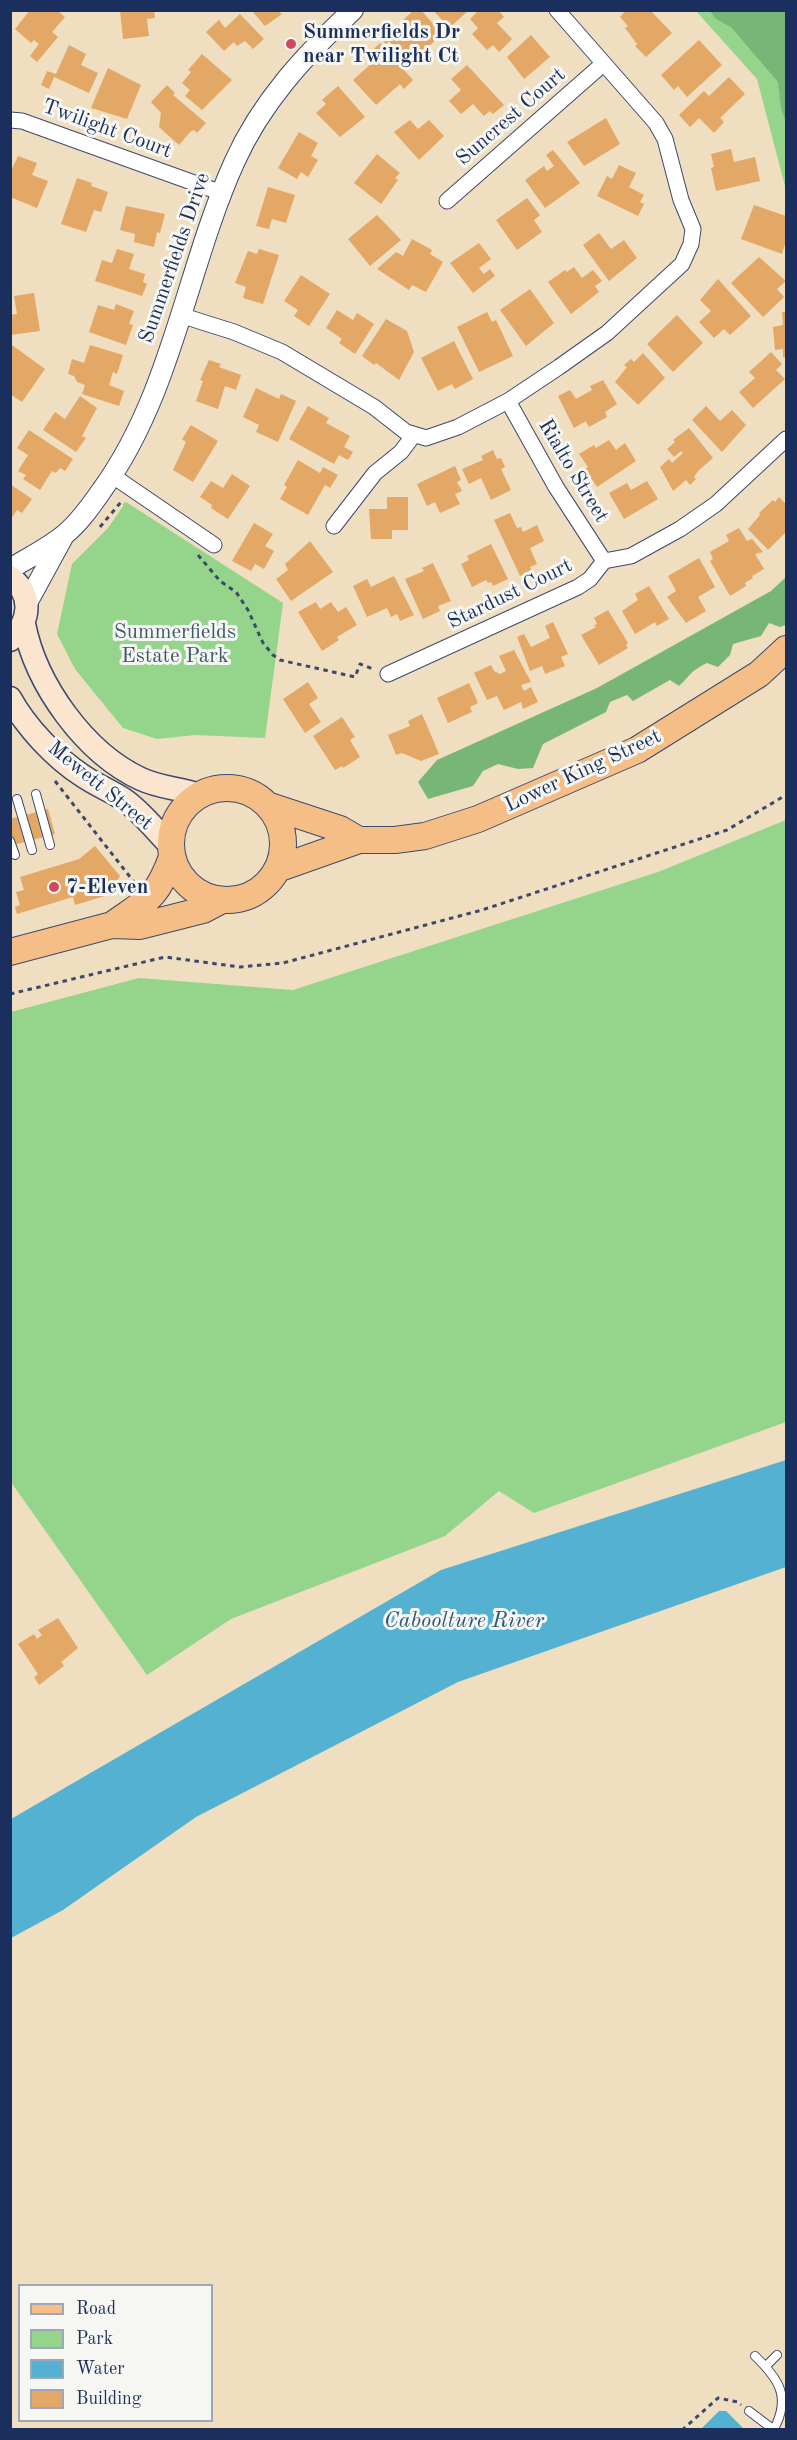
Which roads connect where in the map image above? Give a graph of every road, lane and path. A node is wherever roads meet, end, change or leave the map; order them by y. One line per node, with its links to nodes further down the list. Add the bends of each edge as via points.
1 (353, 10): 5 (street, Summerfields Drive, via 315,46 268,102 239,152)
2 (556, 10): 3 (street)
3 (603, 64): 6 (street, Suncrest Court); 8 (street, via 650,116 665,139 693,229 692,244 682,264 607,333)
4 (10, 120): 5 (street, Twilight Court, via 22,121)
5 (222, 194): 7 (street, Summerfields Drive)
6 (447, 201)
7 (180, 315): 9 (street, via 282,352 330,379); 11 (street, Summerfields Drive, via 155,392)
8 (508, 401): 9 (street, via 437,435); 17 (street, Rialto Street, via 556,487)
9 (413, 436): 13 (street, via 401,452 375,473)
10 (786, 439): 17 (street, Stardust Court, via 716,504 680,529 631,556)
11 (112, 476): 14 (street, Summerfields Drive); 15 (street)
12 (130, 508): 14 (path, via 121,502 106,522 89,535)
13 (334, 526)
14 (70, 529): 18 (street, Summerfields Drive); 20 (street, Summerfields Drive)
15 (214, 544)
16 (195, 551): 22 (path, via 220,581 236,592 263,643 280,660 355,676 360,664)
17 (604, 561): 22 (street, Stardust Court, via 578,587)
18 (10, 569)
19 (10, 577): 20 (main road, Mewett Street, via 19,585)
20 (20, 622): 26 (main road, Mewett Street, via 47,687 108,760 144,781)
21 (786, 649): 30 (main road, Lower King Street, via 759,674 637,750 450,829 425,837)
22 (388, 674)
23 (10, 698): 34 (main road, Mewett Street, via 29,725 67,763 139,812)
24 (48, 772): 37 (path)
25 (36, 794): 32 (lane)
26 (199, 795): 29 (main road, via 213,789 236,788 258,796); 34 (main road, via 178,816 172,830)
27 (786, 795): 41 (path, via 727,830 482,910 283,963 240,967 165,957)
28 (16, 799): 33 (lane)
29 (270, 806): 30 (main road, Lower King Street, via 340,829); 36 (main road, via 283,836)
30 (359, 840): 36 (main road, Lower King Street)
31 (10, 841): 35 (lane)
32 (50, 845)
33 (32, 850)
34 (171, 851): 38 (main road, via 185,882 208,897); 39 (main road, via 165,876 152,897)
35 (15, 855)
36 (278, 869): 38 (main road, via 254,893)
37 (137, 886)
38 (222, 900): 39 (main road, via 203,910 140,926)
39 (112, 925): 40 (main road)
40 (10, 952)
41 (10, 994)
42 (777, 2355): 44 (lane)
43 (755, 2356): 44 (lane)
44 (766, 2366): 46 (lane, via 783,2396 782,2415)
45 (749, 2411): 46 (lane); 47 (path, via 738,2402 718,2398)
46 (774, 2429)
47 (682, 2430)

